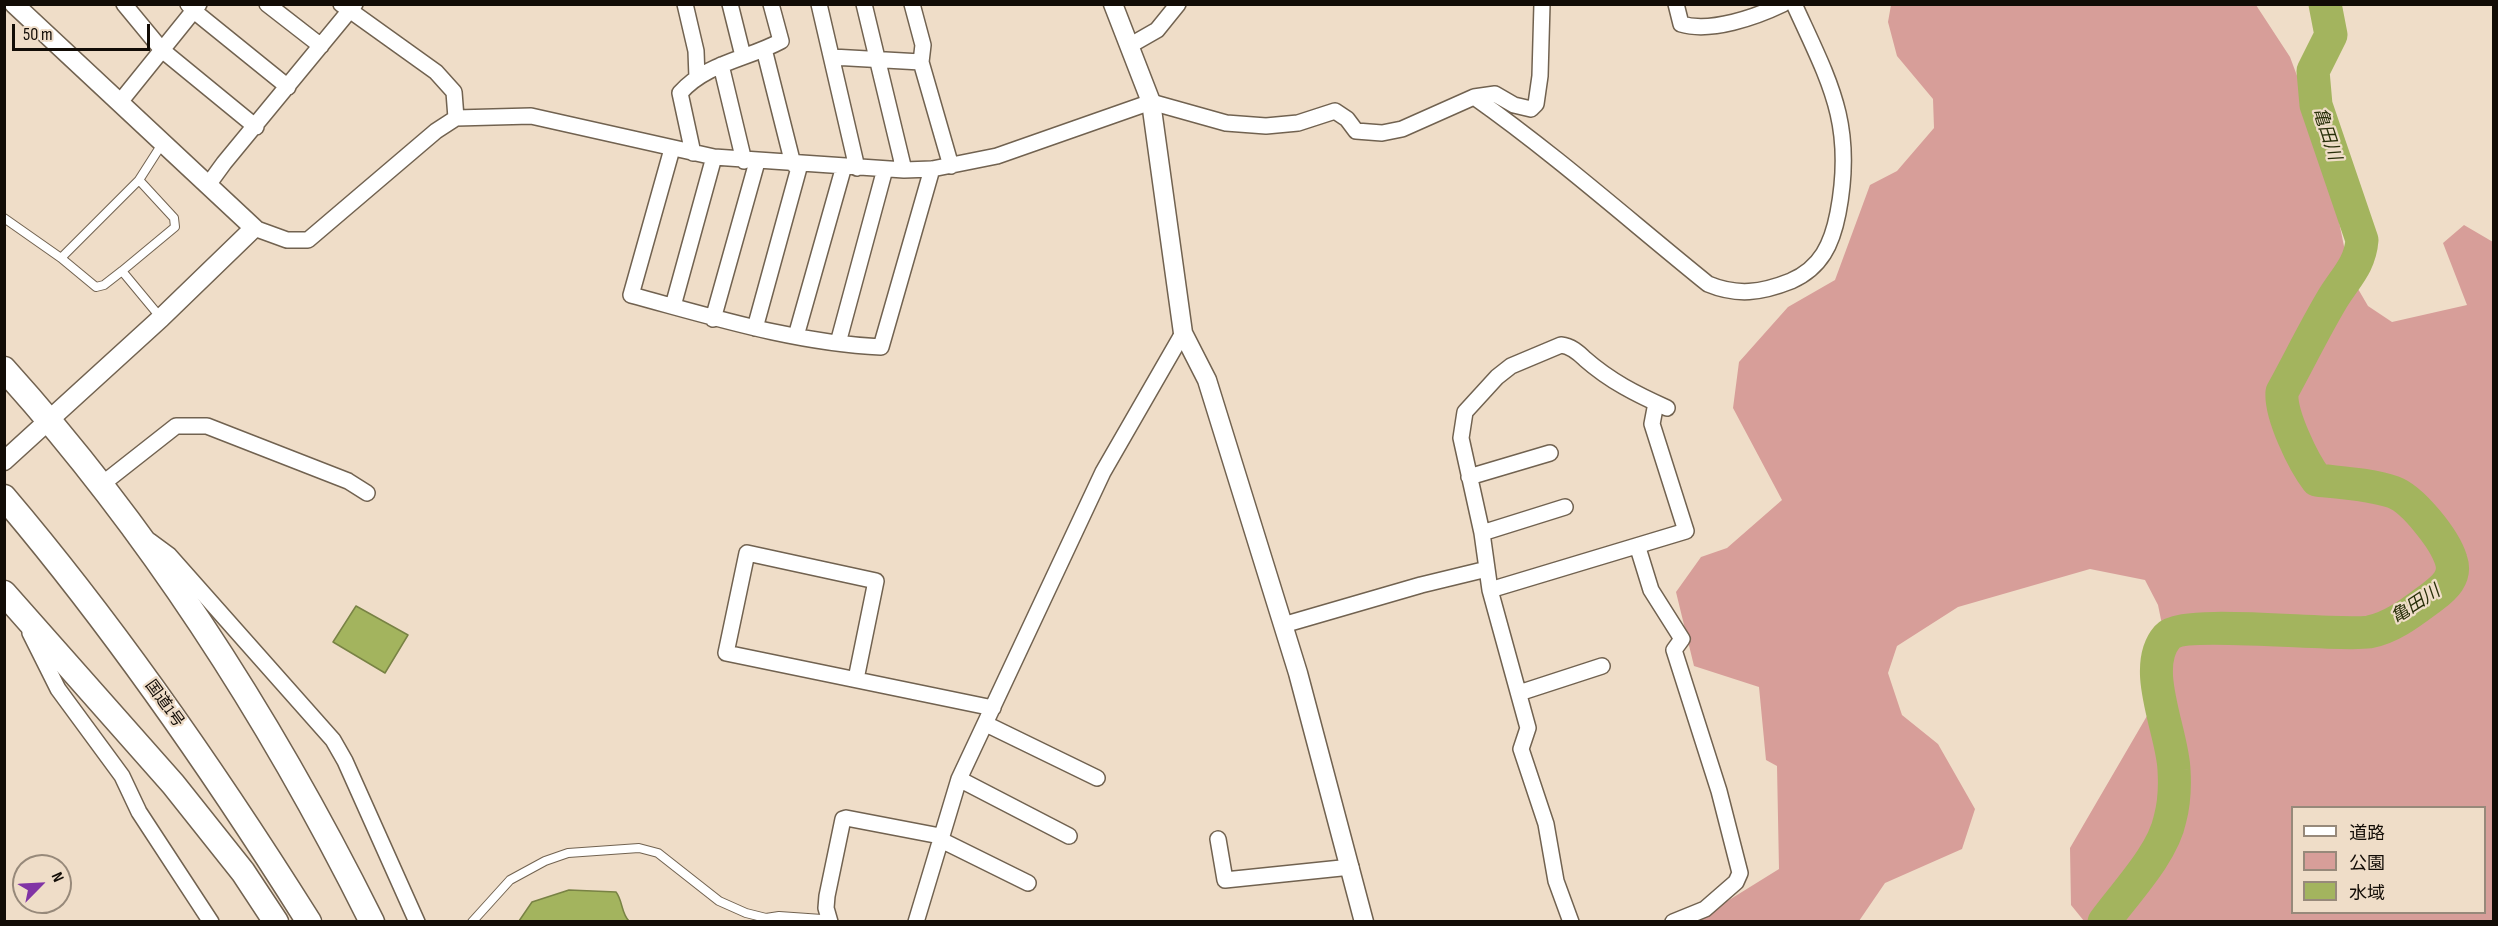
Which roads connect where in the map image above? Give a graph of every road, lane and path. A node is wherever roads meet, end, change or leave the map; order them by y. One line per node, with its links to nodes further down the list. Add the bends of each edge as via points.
1 (14, 4): 30 (street)
2 (124, 4): 21 (street)
3 (267, 4): 18 (street)
4 (685, 4): 27 (street, via 696,51)
5 (730, 4): 22 (street)
6 (771, 4): 20 (street, via 781,40)
7 (819, 4): 23 (street)
8 (864, 4): 24 (street)
9 (912, 4): 25 (street, via 922,45)
10 (1113, 4): 19 (street)
11 (1178, 4): 19 (street, via 1157,30)
12 (1542, 4): 29 (street, via 1536,104 1531,109 1524,108 1495,94)
13 (1676, 4): 14 (street, via 1681,24 1688,26 1731,24)
14 (1783, 4)
15 (1794, 4): 29 (street, via 1834,94 1845,164 1835,228 1821,260 1800,277 1779,286 1751,293 1726,291 1708,284 1515,126)
16 (194, 7): 21 (street); 28 (street)
17 (348, 7): 18 (street); 32 (street, via 436,72 454,92)
18 (321, 46): 28 (street)
19 (1129, 46): 31 (street)
20 (764, 50): 22 (street); 39 (street)
21 (162, 51): 30 (street); 33 (street)
22 (743, 56): 26 (street)
23 (831, 57): 24 (street); 41 (street)
24 (876, 59): 25 (street); 43 (street)
25 (921, 62): 40 (street)
26 (721, 65): 27 (street); 38 (street)
27 (697, 78): 36 (street, via 680,93)
28 (288, 87): 33 (street)
29 (1474, 98): 31 (street, via 1402,129 1382,133 1356,131 1335,111 1298,123 1266,126 1226,123)
30 (120, 102): 34 (street)
31 (1150, 102): 40 (street, via 997,156); 55 (street)
32 (456, 118): 35 (street, via 531,117); 48 (street, via 435,131 308,240 287,240)
33 (256, 127): 46 (street)
34 (163, 142): 45 (lane); 46 (street)
35 (672, 149): 36 (street); 51 (street, via 631,295)
36 (693, 153): 37 (street)
37 (714, 157): 38 (street); 51 (street)
38 (750, 161): 39 (street); 53 (street)
39 (796, 164): 41 (street); 54 (street)
40 (951, 166): 44 (street)
41 (850, 167): 42 (street); 56 (street)
42 (885, 169): 43 (street); 57 (street)
43 (904, 170): 44 (street)
44 (932, 170): 57 (street, via 881,346)
45 (139, 180): 49 (lane); 50 (lane, via 174,218 175,227)
46 (208, 185): 48 (street)
47 (4, 218): 49 (lane)
48 (254, 228): 52 (street)
49 (61, 258): 50 (lane, via 96,287)
50 (122, 271): 52 (lane)
51 (673, 306): 53 (street)
52 (161, 318): 59 (street)
53 (714, 319): 54 (street)
54 (755, 328): 56 (street)
55 (1183, 333): 74 (street, via 1207,380); 78 (street, via 1103,472)
56 (796, 336): 57 (street)
57 (838, 343)
58 (4, 369): 59 (highway)
59 (51, 420): 61 (street); 63 (highway)
60 (1550, 453): 62 (street)
61 (4, 460)
62 (1469, 477): 67 (street); 69 (street, via 1461,438 1465,412 1511,366 1566,345 1607,378 1661,406 1652,424 1686,531)
63 (101, 485): 64 (street, via 176,426 207,426 348,481); 68 (highway)
64 (367, 493)
65 (7, 500): 90 (highway, 国道1号, via 161,699)
66 (1564, 507): 67 (street)
67 (1482, 533): 70 (street)
68 (142, 537): 91 (highway, via 285,759); 92 (street, via 169,555 333,740)
69 (1638, 548): 71 (street); 97 (street, via 1651,590 1682,639 1674,650 1719,791 1740,873 1736,882 1705,909)
70 (1487, 569): 71 (street); 74 (street)
71 (1490, 591): 77 (street)
72 (4, 593): 73 (highway)
73 (21, 614): 88 (street, via 57,689 122,776 139,812); 89 (highway, via 173,784 243,872)
74 (1283, 625): 85 (street)
75 (1602, 666): 77 (street)
76 (856, 679): 76 (street, via 726,653 747,553 876,581); 78 (street)
77 (1519, 693): 96 (street, via 1528,728 1521,749 1546,825 1556,881)
78 (993, 708): 79 (street)
79 (986, 724): 80 (street); 81 (street)
80 (959, 778): 82 (street); 83 (street)
81 (1097, 778)
82 (1069, 836)
83 (940, 838): 86 (street); 87 (street, via 843,819 827,896); 94 (street)
84 (1218, 839): 85 (street, via 1225,880)
85 (1351, 867): 95 (street)
86 (1028, 883)
87 (829, 919): 93 (lane, via 766,918 747,913 719,901 657,853 639,848 568,854 545,861 510,880)
88 (211, 921)
89 (276, 921)
90 (309, 921)
91 (372, 921)
92 (417, 921)
93 (472, 921)
94 (916, 921)
95 (1364, 921)
96 (1571, 921)
97 (1673, 921)

